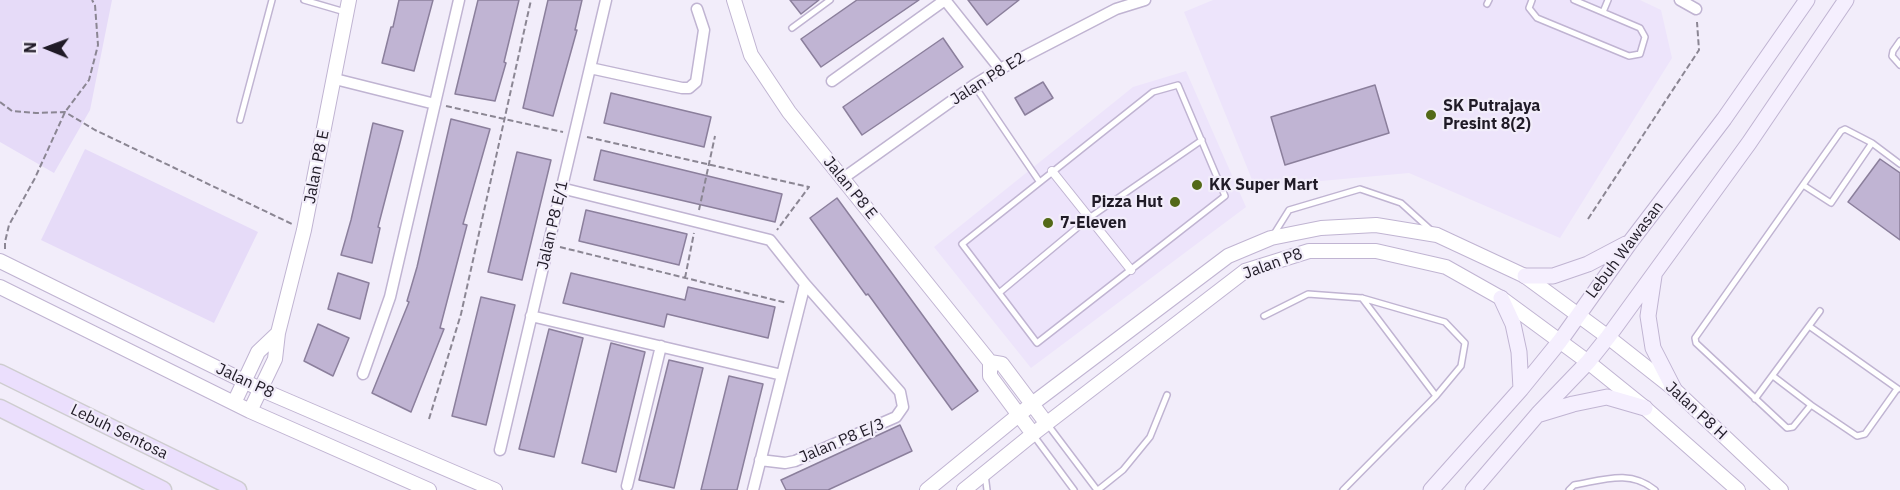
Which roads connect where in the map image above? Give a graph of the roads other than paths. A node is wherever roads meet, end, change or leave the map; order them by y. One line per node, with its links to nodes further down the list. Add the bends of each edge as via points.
1 (272, 0): 29 (lane)
2 (304, 0): 16 (lane)
3 (459, 0): 28 (street)
4 (606, 0): 23 (street, Jalan P8 E/1)
5 (734, 0): 34 (street, Jalan P8 E, via 751,55 789,112)
6 (830, 0): 20 (lane)
7 (945, 0): 24 (street); 26 (street)
8 (1145, 0): 24 (street, Jalan P8 E2, via 1116,9)
9 (1532, 0): 19 (lane, via 1529,8 1537,18 1629,56 1640,54 1645,38 1640,28)
10 (1574, 0): 15 (lane)
11 (1608, 0): 19 (lane)
12 (1680, 0): 18 (street)
13 (1807, 0): 41 (main road, Lebuh Wawasan, via 1724,119)
14 (1846, 0): 44 (main road)
15 (1583, 2): 19 (lane)
16 (348, 6): 25 (street, Jalan P8 E)
17 (697, 9): 23 (street, via 704,30 696,82 689,88)
18 (1696, 9)
19 (1603, 12)
20 (792, 28)
21 (1900, 41): 22 (lane, via 1892,56)
22 (1900, 64)
23 (590, 68): 37 (street, Jalan P8 E/1)
24 (1000, 69): 27 (street, Jalan P8 E2)
25 (335, 79): 28 (street); 56 (street, Jalan P8 E)
26 (832, 81)
27 (974, 85): 34 (street, Jalan P8 E2); 35 (lane)
28 (435, 104): 63 (street, via 390,297)
29 (240, 120)
30 (1202, 140): 33 (lane, via 1178,85 1153,92); 38 (lane); 43 (lane, via 1225,196)
31 (1872, 143): 32 (lane); 36 (lane, via 1845,129 1841,131); 36 (lane, via 1832,203)
32 (1900, 164)
33 (1052, 171): 35 (lane); 38 (street)
34 (842, 179): 60 (street, Jalan P8 E)
35 (1039, 181): 48 (lane, via 962,243)
36 (1803, 185): 73 (lane, via 1695,338)
37 (561, 188): 46 (street, Jalan P8 E/3, via 770,240); 53 (street, Jalan P8 E/1)
38 (1089, 218): 43 (street); 48 (lane)
39 (1437, 235): 40 (street, Jalan P8, via 1376,225 1321,228); 40 (lane, via 1401,203 1360,189 1289,210); 45 (street, Jalan P8)
40 (1271, 238): 75 (street, Jalan P8, via 1228,256)
41 (1631, 241): 45 (main road, via 1588,264 1553,276); 52 (main road, Lebuh Wawasan)
42 (3, 262): 66 (street, Jalan P8)
43 (1131, 270): 48 (lane, via 1037,343)
44 (1654, 273): 57 (main road); 69 (main road, via 1648,316 1653,348)
45 (1525, 276): 52 (street, Jalan P8)
46 (805, 284): 64 (street); 85 (street, Jalan P8 E/3, via 900,392 903,407 896,417 795,461)
47 (0, 288): 74 (street, Jalan P8)
48 (999, 293)
49 (1362, 298): 54 (lane, via 1308,294); 72 (lane); 72 (lane, via 1445,322 1465,343 1461,366)
50 (1502, 298): 58 (street, Jalan P8); 68 (main road, via 1519,352); 82 (street, Jalan P8, via 1446,267 1376,251 1309,251 1245,271)
51 (1820, 311): 55 (lane)
52 (1578, 314): 57 (street, Jalan P8); 58 (main road, Lebuh Wawasan)
53 (531, 316): 59 (street); 84 (street, Jalan P8 E/1)
54 (1264, 316)
55 (1809, 326): 65 (lane); 70 (lane)
56 (278, 333): 66 (street, via 258,352); 67 (street, Jalan P8 E, via 275,359)
57 (1608, 337): 61 (main road); 69 (street, Jalan P8 H)
58 (1560, 341): 61 (street, Jalan P8); 68 (main road, Lebuh Wawasan)
59 (661, 346): 64 (street); 87 (street)
60 (990, 362): 75 (street, via 1002,364); 81 (street, via 990,376)
61 (1588, 362): 78 (street, Jalan P8); 80 (main road)
62 (0, 373): 89 (main road, Lebuh Sentosa)
63 (363, 374)
64 (782, 375): 85 (street)
65 (1773, 376): 73 (lane); 76 (lane)
66 (244, 381): 67 (street, Jalan P8); 74 (street)
67 (260, 389): 79 (street, Jalan P8 E); 91 (street, Jalan P8)
68 (1521, 389): 99 (main road, Lebuh Wawasan)
69 (1674, 389): 104 (street, Jalan P8 H)
70 (1899, 390): 76 (lane, via 1865,434 1857,436)
71 (1167, 395): 97 (lane, via 1150,437 1123,470)
72 (1436, 396): 98 (lane)
73 (1755, 399): 76 (lane, via 1786,428 1793,427)
74 (234, 403): 79 (street, Jalan P8)
75 (1032, 404): 81 (street, Jalan P8); 82 (street)
76 (1811, 405)
77 (0, 408): 88 (main road, Lebuh Sentosa)
78 (1645, 408): 80 (main road, via 1607,397); 103 (street, Jalan P8 H)
79 (250, 411): 90 (street, Jalan P8)
80 (1538, 414): 100 (main road)
81 (1019, 415): 83 (street); 93 (street, Jalan P8)
82 (1047, 423): 83 (street, Jalan P8); 97 (lane)
83 (1033, 434): 86 (street, Jalan P8); 96 (lane)
84 (500, 450)
85 (760, 460): 92 (street)
86 (985, 472): 94 (street, Jalan P8); 95 (lane)
87 (627, 486)
88 (163, 490)
89 (238, 490)
90 (429, 490)
91 (495, 490)
92 (753, 490)
93 (927, 490)
94 (964, 490)
95 (987, 490)
96 (1074, 490)
97 (1098, 490)
98 (1343, 490)
99 (1431, 490)
100 (1473, 490)
101 (1569, 490): 102 (lane, via 1574,485 1623,476 1645,482)
102 (1655, 490)
103 (1738, 490)
104 (1781, 490)

